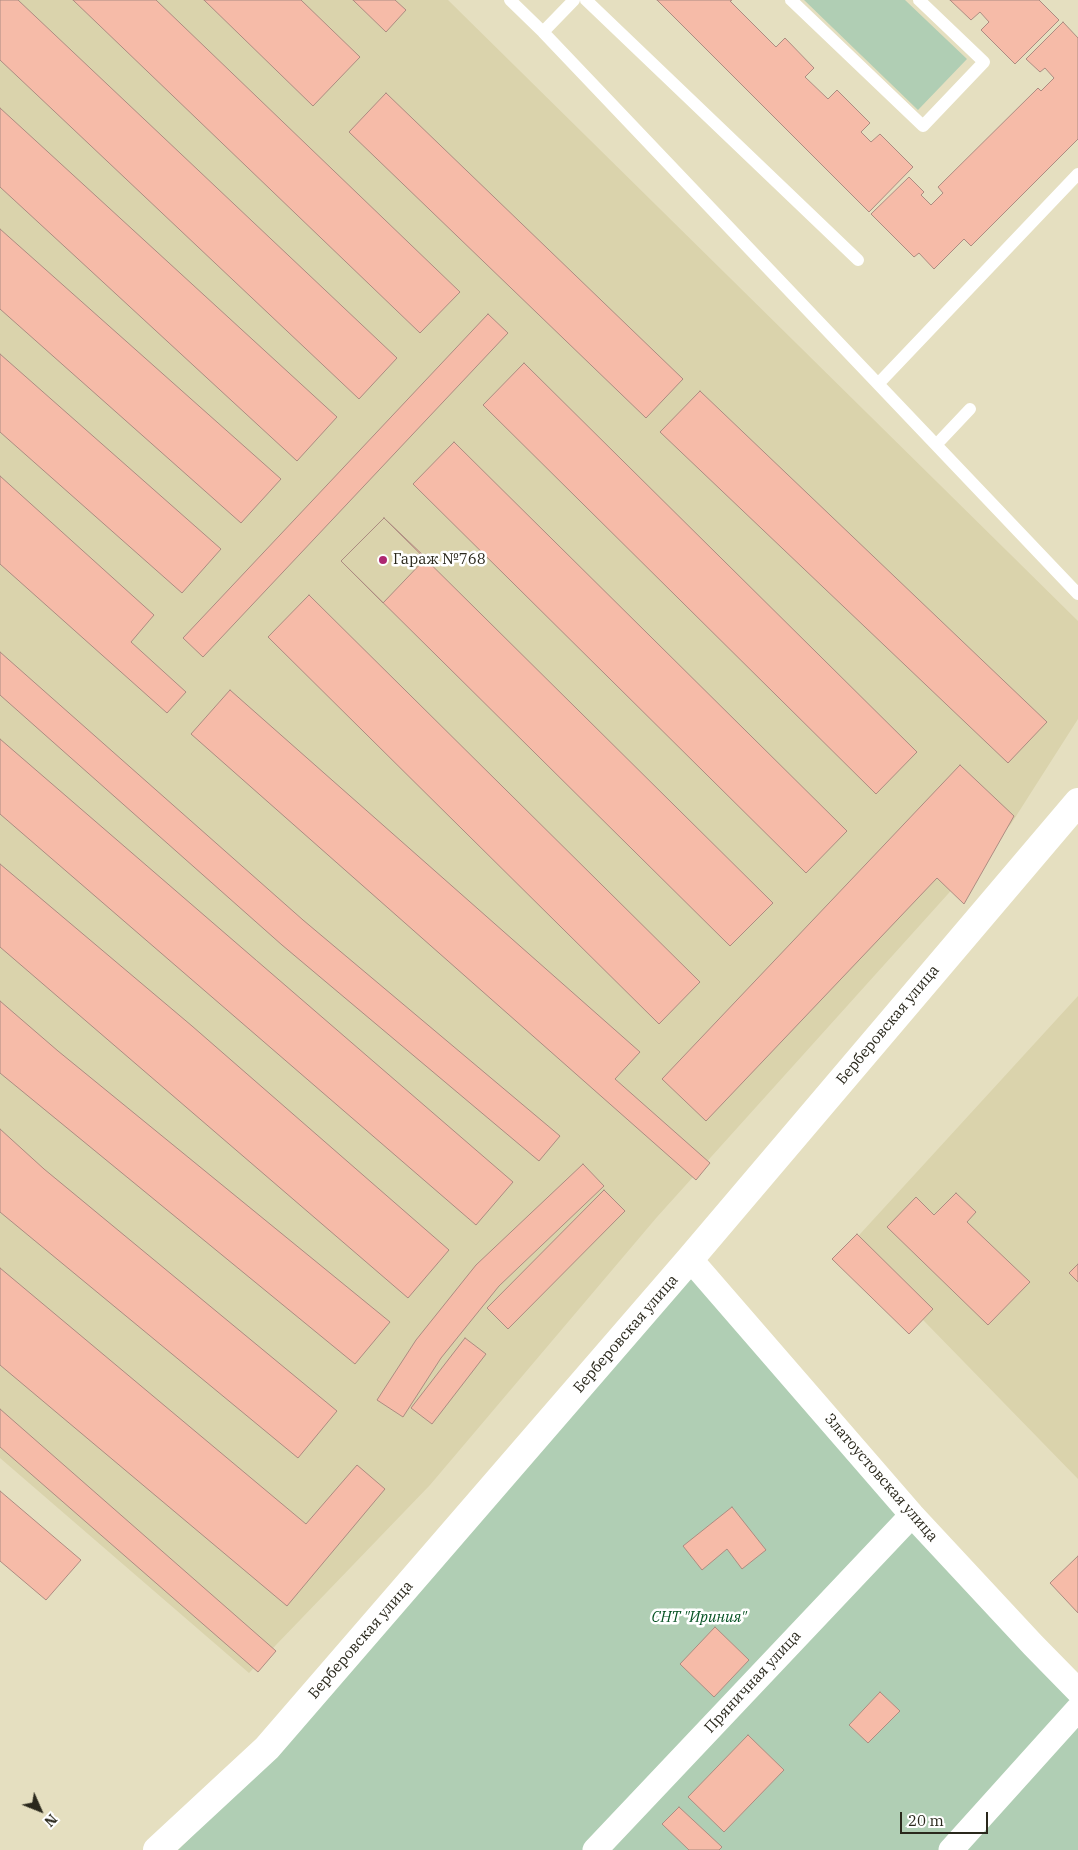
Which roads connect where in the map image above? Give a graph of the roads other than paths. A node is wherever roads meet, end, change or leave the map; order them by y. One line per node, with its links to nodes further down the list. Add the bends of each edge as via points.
1 (510, 0): 6 (lane)
2 (574, 0): 6 (lane)
3 (586, 0): 8 (lane)
4 (791, 0): 5 (lane, via 923,126 984,62)
5 (919, 0)
6 (543, 32): 9 (lane)
7 (1078, 174): 9 (lane)
8 (858, 260)
9 (878, 384): 11 (lane)
10 (970, 409): 11 (lane)
11 (936, 445): 12 (lane)
12 (1078, 594)
13 (1078, 802): 14 (street, Берберовская улица)
14 (690, 1259): 15 (street, Златоустовская улица); 18 (street, Берберовская улица, via 267,1748)
15 (912, 1515): 16 (street, Златоустовская улица); 19 (street, Пряничная улица)
16 (1078, 1691)
17 (1078, 1708): 20 (street)
18 (156, 1850)
19 (595, 1850)
20 (951, 1850)

